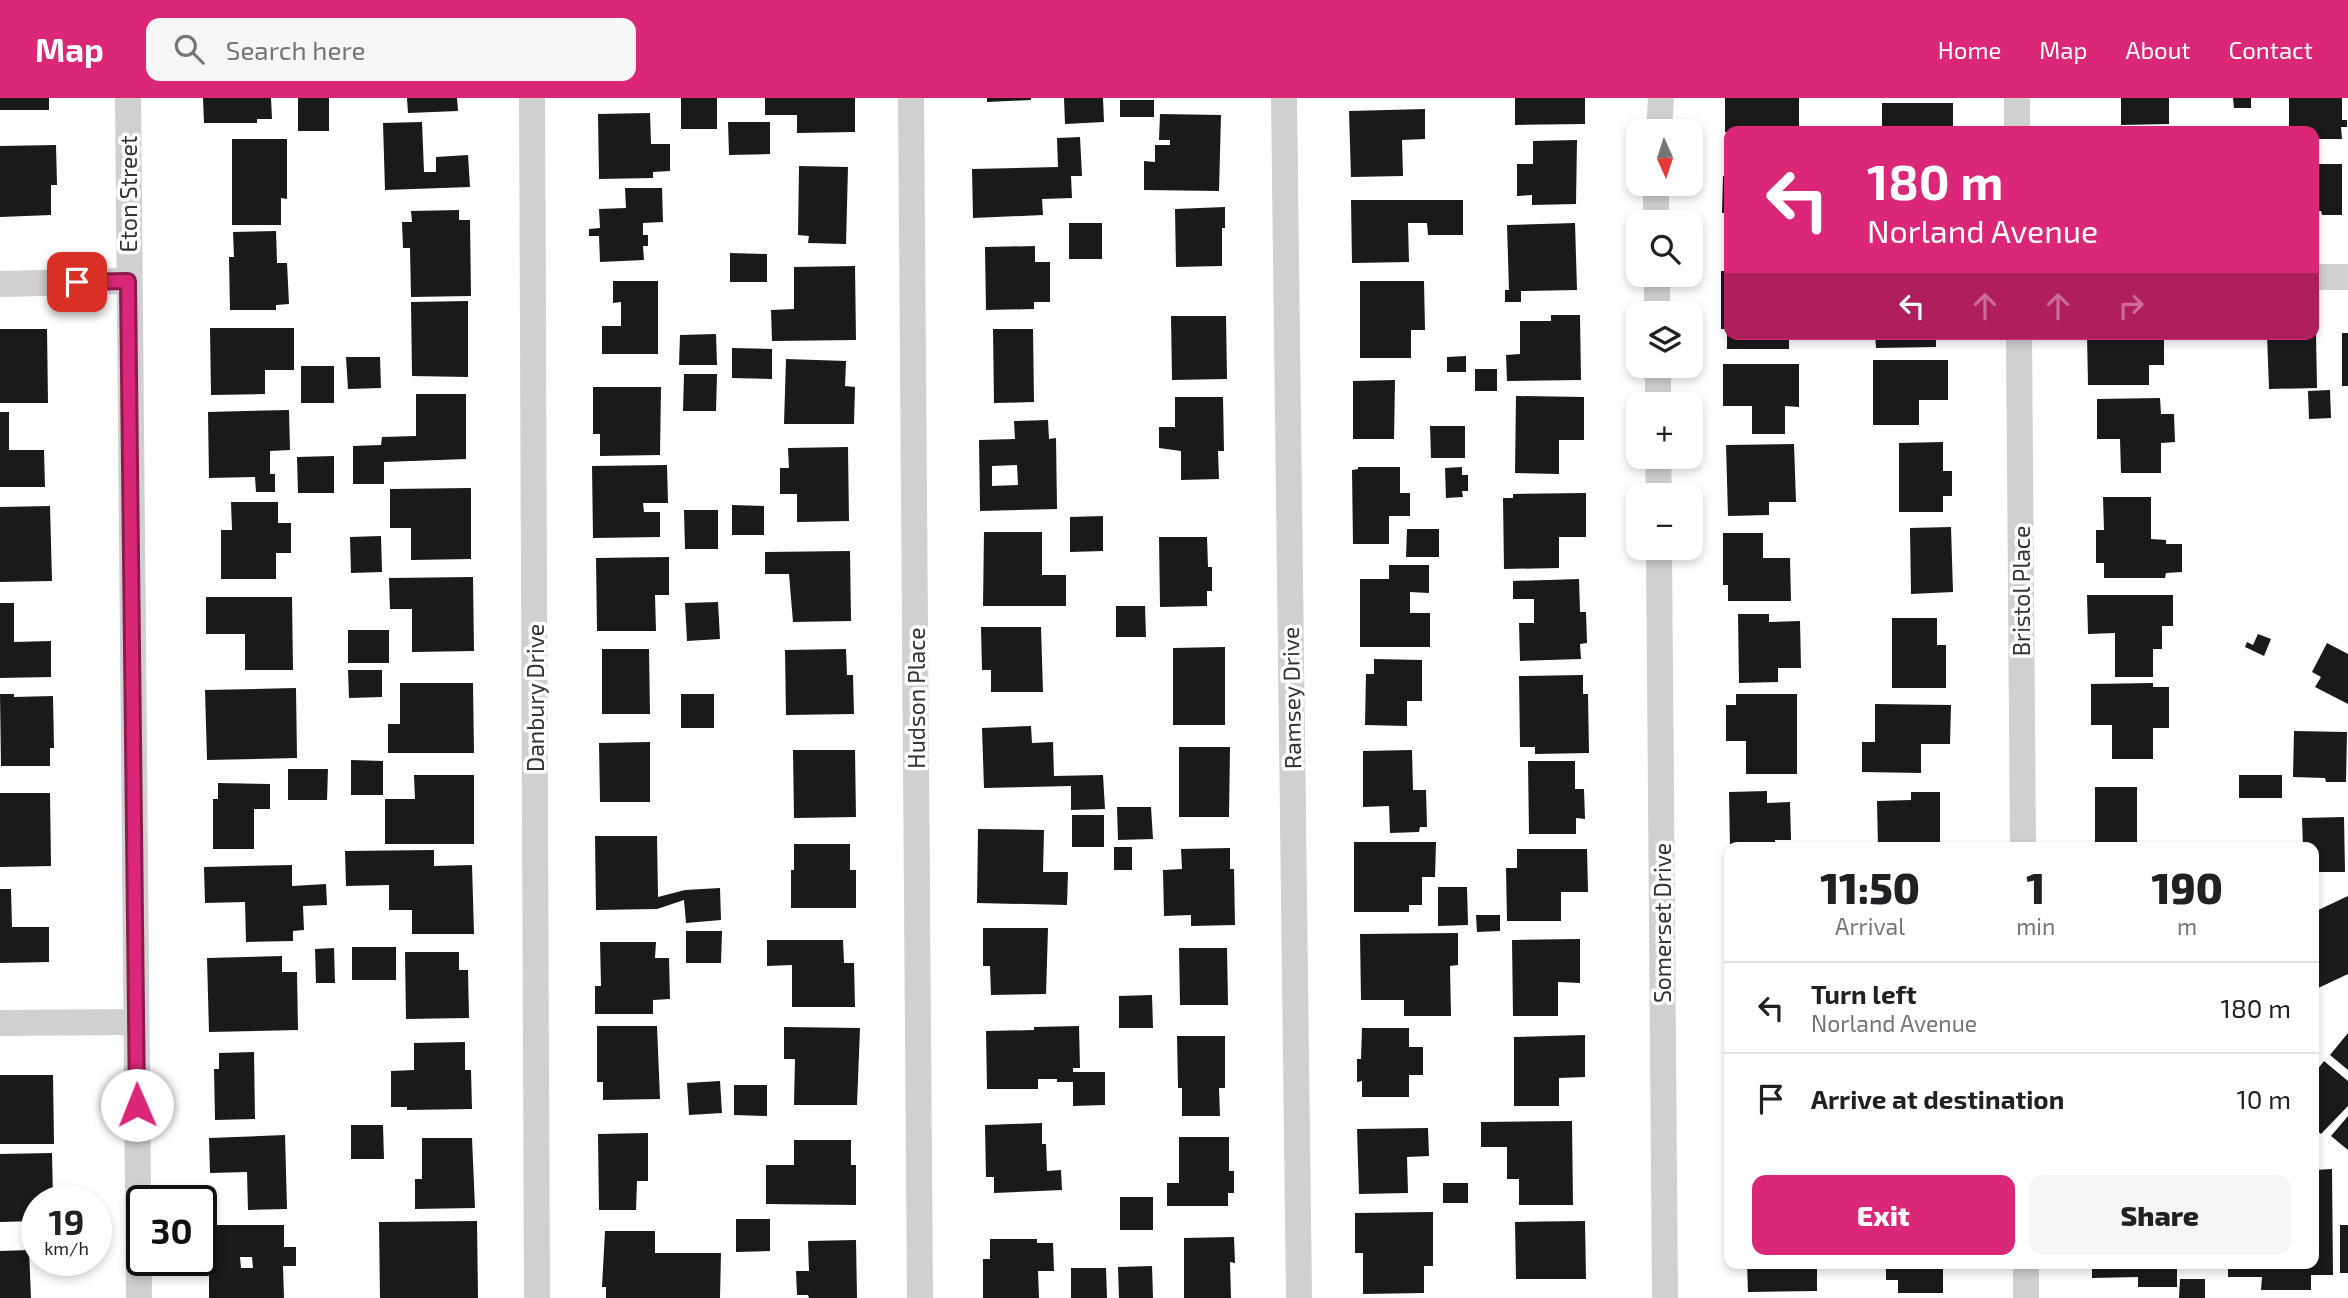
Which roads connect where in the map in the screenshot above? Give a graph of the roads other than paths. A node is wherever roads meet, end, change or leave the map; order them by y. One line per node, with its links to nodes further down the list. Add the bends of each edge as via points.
1 (128, 98): 11 (street, Eton Street)
2 (532, 98): 20 (street, Danbury Drive)
3 (911, 98): 21 (street, Hudson Place)
4 (1284, 98): 22 (street, Ramsey Drive)
5 (1661, 98): 7 (street)
6 (2017, 98): 8 (street)
7 (1660, 119)
8 (2017, 126)
9 (2319, 277): 10 (street)
10 (2348, 277)
11 (128, 281): 12 (street); 16 (street, Eton Street)
12 (0, 284)
13 (2019, 340): 15 (street, Bristol Place)
14 (1659, 560): 23 (street, Somerset Drive)
15 (2023, 842)
16 (136, 1022): 17 (street); 19 (street, Eton Street)
17 (0, 1023)
18 (2026, 1269): 24 (street)
19 (139, 1298)
20 (537, 1298)
21 (920, 1298)
22 (1299, 1298)
23 (1665, 1298)
24 (2026, 1298)

